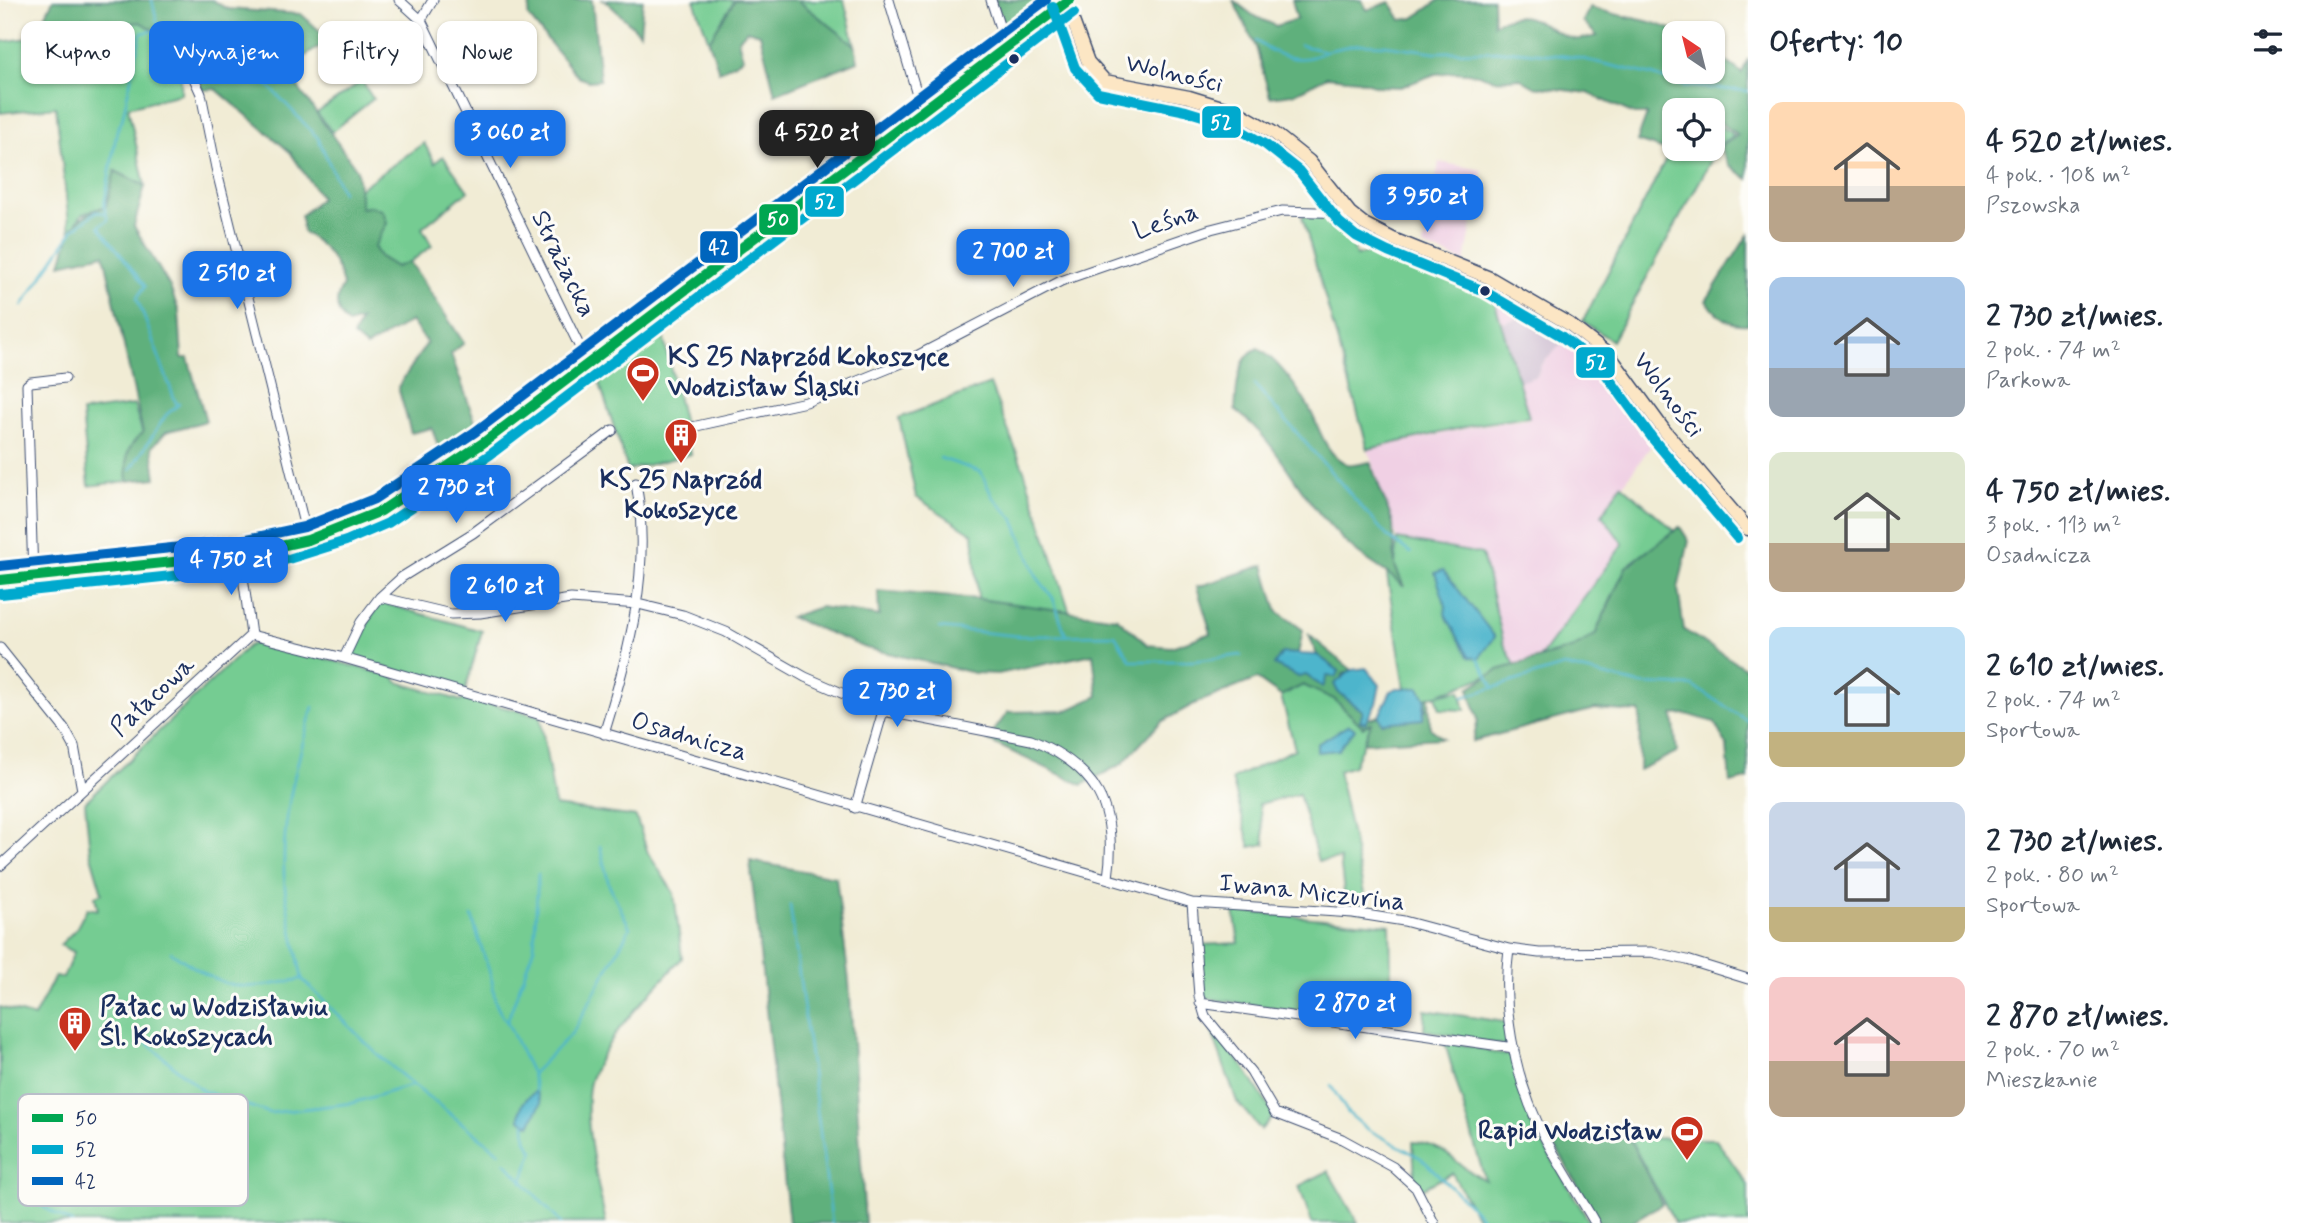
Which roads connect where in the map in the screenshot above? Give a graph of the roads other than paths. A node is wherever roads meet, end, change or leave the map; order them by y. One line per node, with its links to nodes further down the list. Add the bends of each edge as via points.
1 (399, 0): 6 (street, Strażacka)
2 (433, 0): 6 (street)
3 (889, 0): 9 (street)
4 (991, 0): 7 (street)
5 (1068, 1): 7 (main road); 10 (main road, Wolności, via 1088,62 1105,81 1238,112 1309,161)
6 (421, 20): 11 (street, Strażacka)
7 (1006, 47): 9 (main road)
8 (195, 84): 17 (street)
9 (922, 111): 11 (main road)
10 (1350, 213): 13 (street, Leśna, via 1282,211 1211,229 1061,281 907,361 806,402); 16 (main road, Wolności, via 1376,231 1519,293 1610,356 1664,430)
11 (588, 364): 17 (main road, via 405,497)
12 (65, 378): 19 (street, via 27,385)
13 (692, 427)
14 (613, 430): 21 (street)
15 (636, 483): 22 (street, via 643,548)
16 (1748, 529)
17 (308, 540): 18 (main road)
18 (240, 555): 19 (main road); 23 (street)
19 (33, 576): 20 (main road)
20 (0, 580)
21 (380, 597): 22 (street, via 451,614 571,599); 25 (street, via 361,622)
22 (638, 604): 26 (street, via 726,632 805,677); 27 (street)
23 (251, 635): 25 (street, Osadnicza); 28 (street, Pałacowa)
24 (1, 650): 28 (street, Pałacowa, via 64,728 74,746)
25 (344, 658): 27 (street, Osadnicza)
26 (883, 711): 29 (street); 31 (street, via 1012,735 1052,748 1083,774 1101,797 1112,830)
27 (604, 734): 29 (street, Osadnicza)
28 (82, 790): 30 (street, Pałacowa)
29 (855, 808): 31 (street, Osadnicza)
30 (0, 866)
31 (1108, 878): 32 (street, Osadnicza)
32 (1192, 903): 33 (street, Iwana Miczurina, via 1353,913); 35 (street)
33 (1509, 948): 34 (street, Iwana Miczurina, via 1572,954 1651,953); 36 (street, via 1507,984)
34 (1748, 979)
35 (1200, 1003): 36 (street); 37 (street, via 1275,1113 1342,1139 1393,1167 1416,1188)
36 (1514, 1048): 38 (street, via 1538,1124)
37 (1434, 1223)
38 (1595, 1223)

